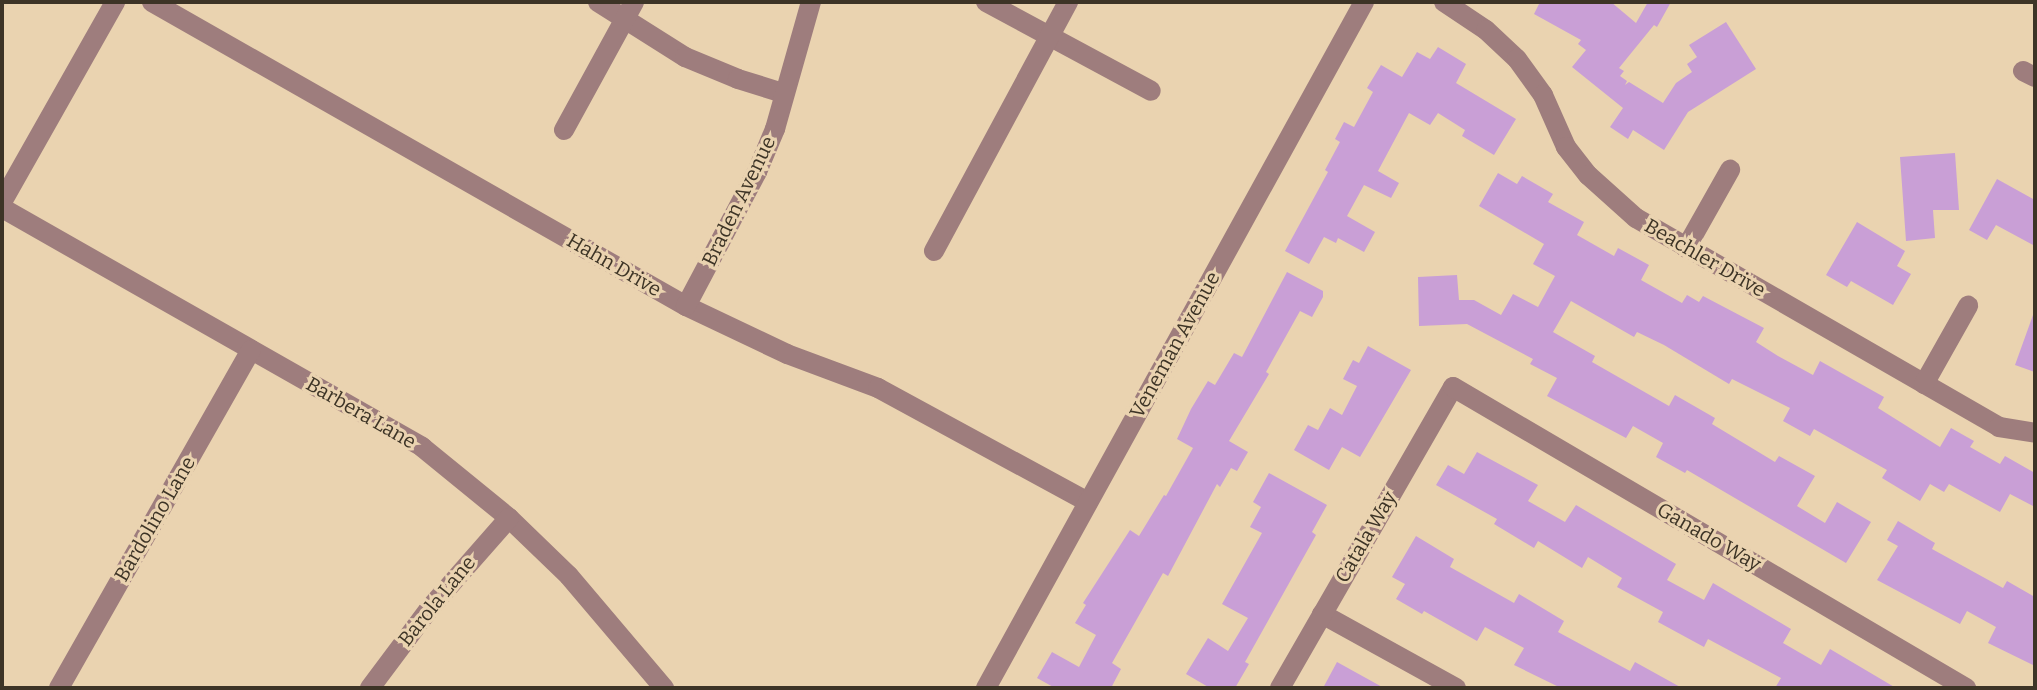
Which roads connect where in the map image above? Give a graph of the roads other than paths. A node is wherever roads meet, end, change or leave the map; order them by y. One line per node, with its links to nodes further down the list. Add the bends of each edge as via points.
1 (115, 2): 15 (street)
2 (152, 2): 18 (street, Hahn Drive)
3 (598, 2): 9 (street)
4 (811, 2): 12 (street, Braden Avenue)
5 (986, 2): 10 (street)
6 (1068, 2): 10 (street)
7 (1364, 2): 24 (street, Veneman Avenue)
8 (1444, 2): 16 (street, Beachler Drive, via 1517,59 1543,95 1566,147 1588,175 1636,218)
9 (629, 10): 12 (street, via 685,57); 13 (street)
10 (1049, 36): 11 (street); 17 (street)
11 (1151, 91)
12 (783, 93): 18 (street, Braden Avenue, via 757,172)
13 (564, 130)
14 (1730, 170): 16 (street)
15 (2, 205): 20 (street, Barbera Lane)
16 (1686, 248): 21 (street, Beachler Drive)
17 (934, 251)
18 (686, 306): 24 (street, Hahn Drive, via 787,354 878,388)
19 (1968, 306): 21 (street)
20 (251, 350): 25 (street, Barbera Lane, via 422,447); 28 (street, Bardolino Lane)
21 (1924, 384): 23 (street, Beachler Drive, via 1999,427)
22 (1453, 387): 26 (street, Catala Way); 27 (street, Ganado Way)
23 (2035, 433)
24 (1088, 502): 31 (street, Veneman Avenue)
25 (509, 518): 29 (street, Barola Lane, via 429,609); 30 (street, Barbera Lane, via 569,576)
26 (1322, 614): 32 (street, Catala Way); 33 (street)
27 (1959, 686)
28 (59, 688)
29 (370, 688)
30 (664, 688)
31 (986, 688)
32 (1280, 688)
33 (1456, 688)

